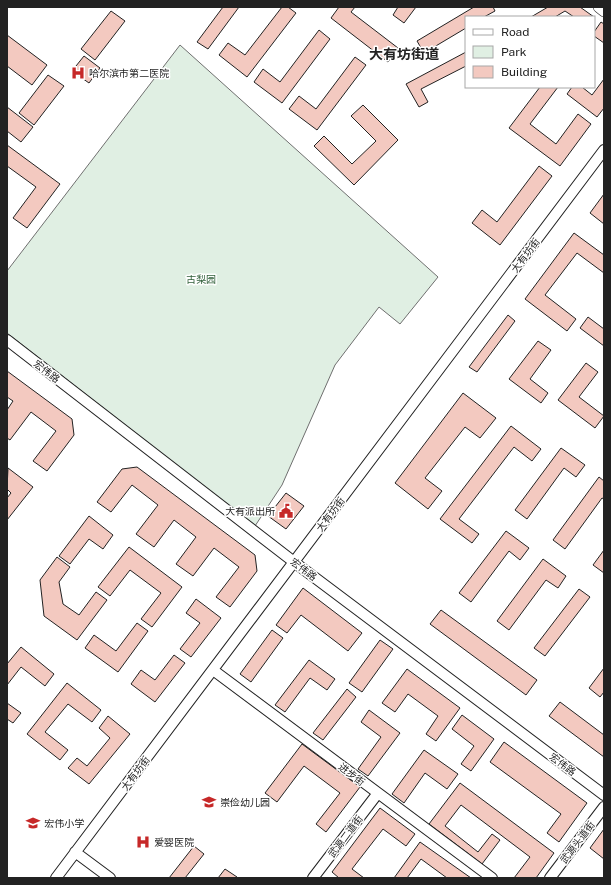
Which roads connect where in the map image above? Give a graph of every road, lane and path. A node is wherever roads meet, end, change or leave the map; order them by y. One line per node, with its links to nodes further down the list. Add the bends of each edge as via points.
1 (599, 7): 2 (main road)
2 (604, 10)
3 (604, 150): 5 (main road, 大有坊街)
4 (7, 340): 5 (main road, 宏伟路)
5 (294, 562): 6 (main road, 大有坊街); 8 (main road, 宏伟路)
6 (213, 670): 7 (main road, 进步街); 10 (main road, 大有坊街)
7 (378, 793): 13 (main road, 武源二道街); 14 (main road, 进步街)
8 (604, 794)
9 (604, 806): 15 (main road, 武源头道街)
10 (75, 852): 11 (main road, 大有坊街); 12 (main road)
11 (56, 878)
12 (110, 878)
13 (313, 878)
14 (492, 878)
15 (550, 878)

